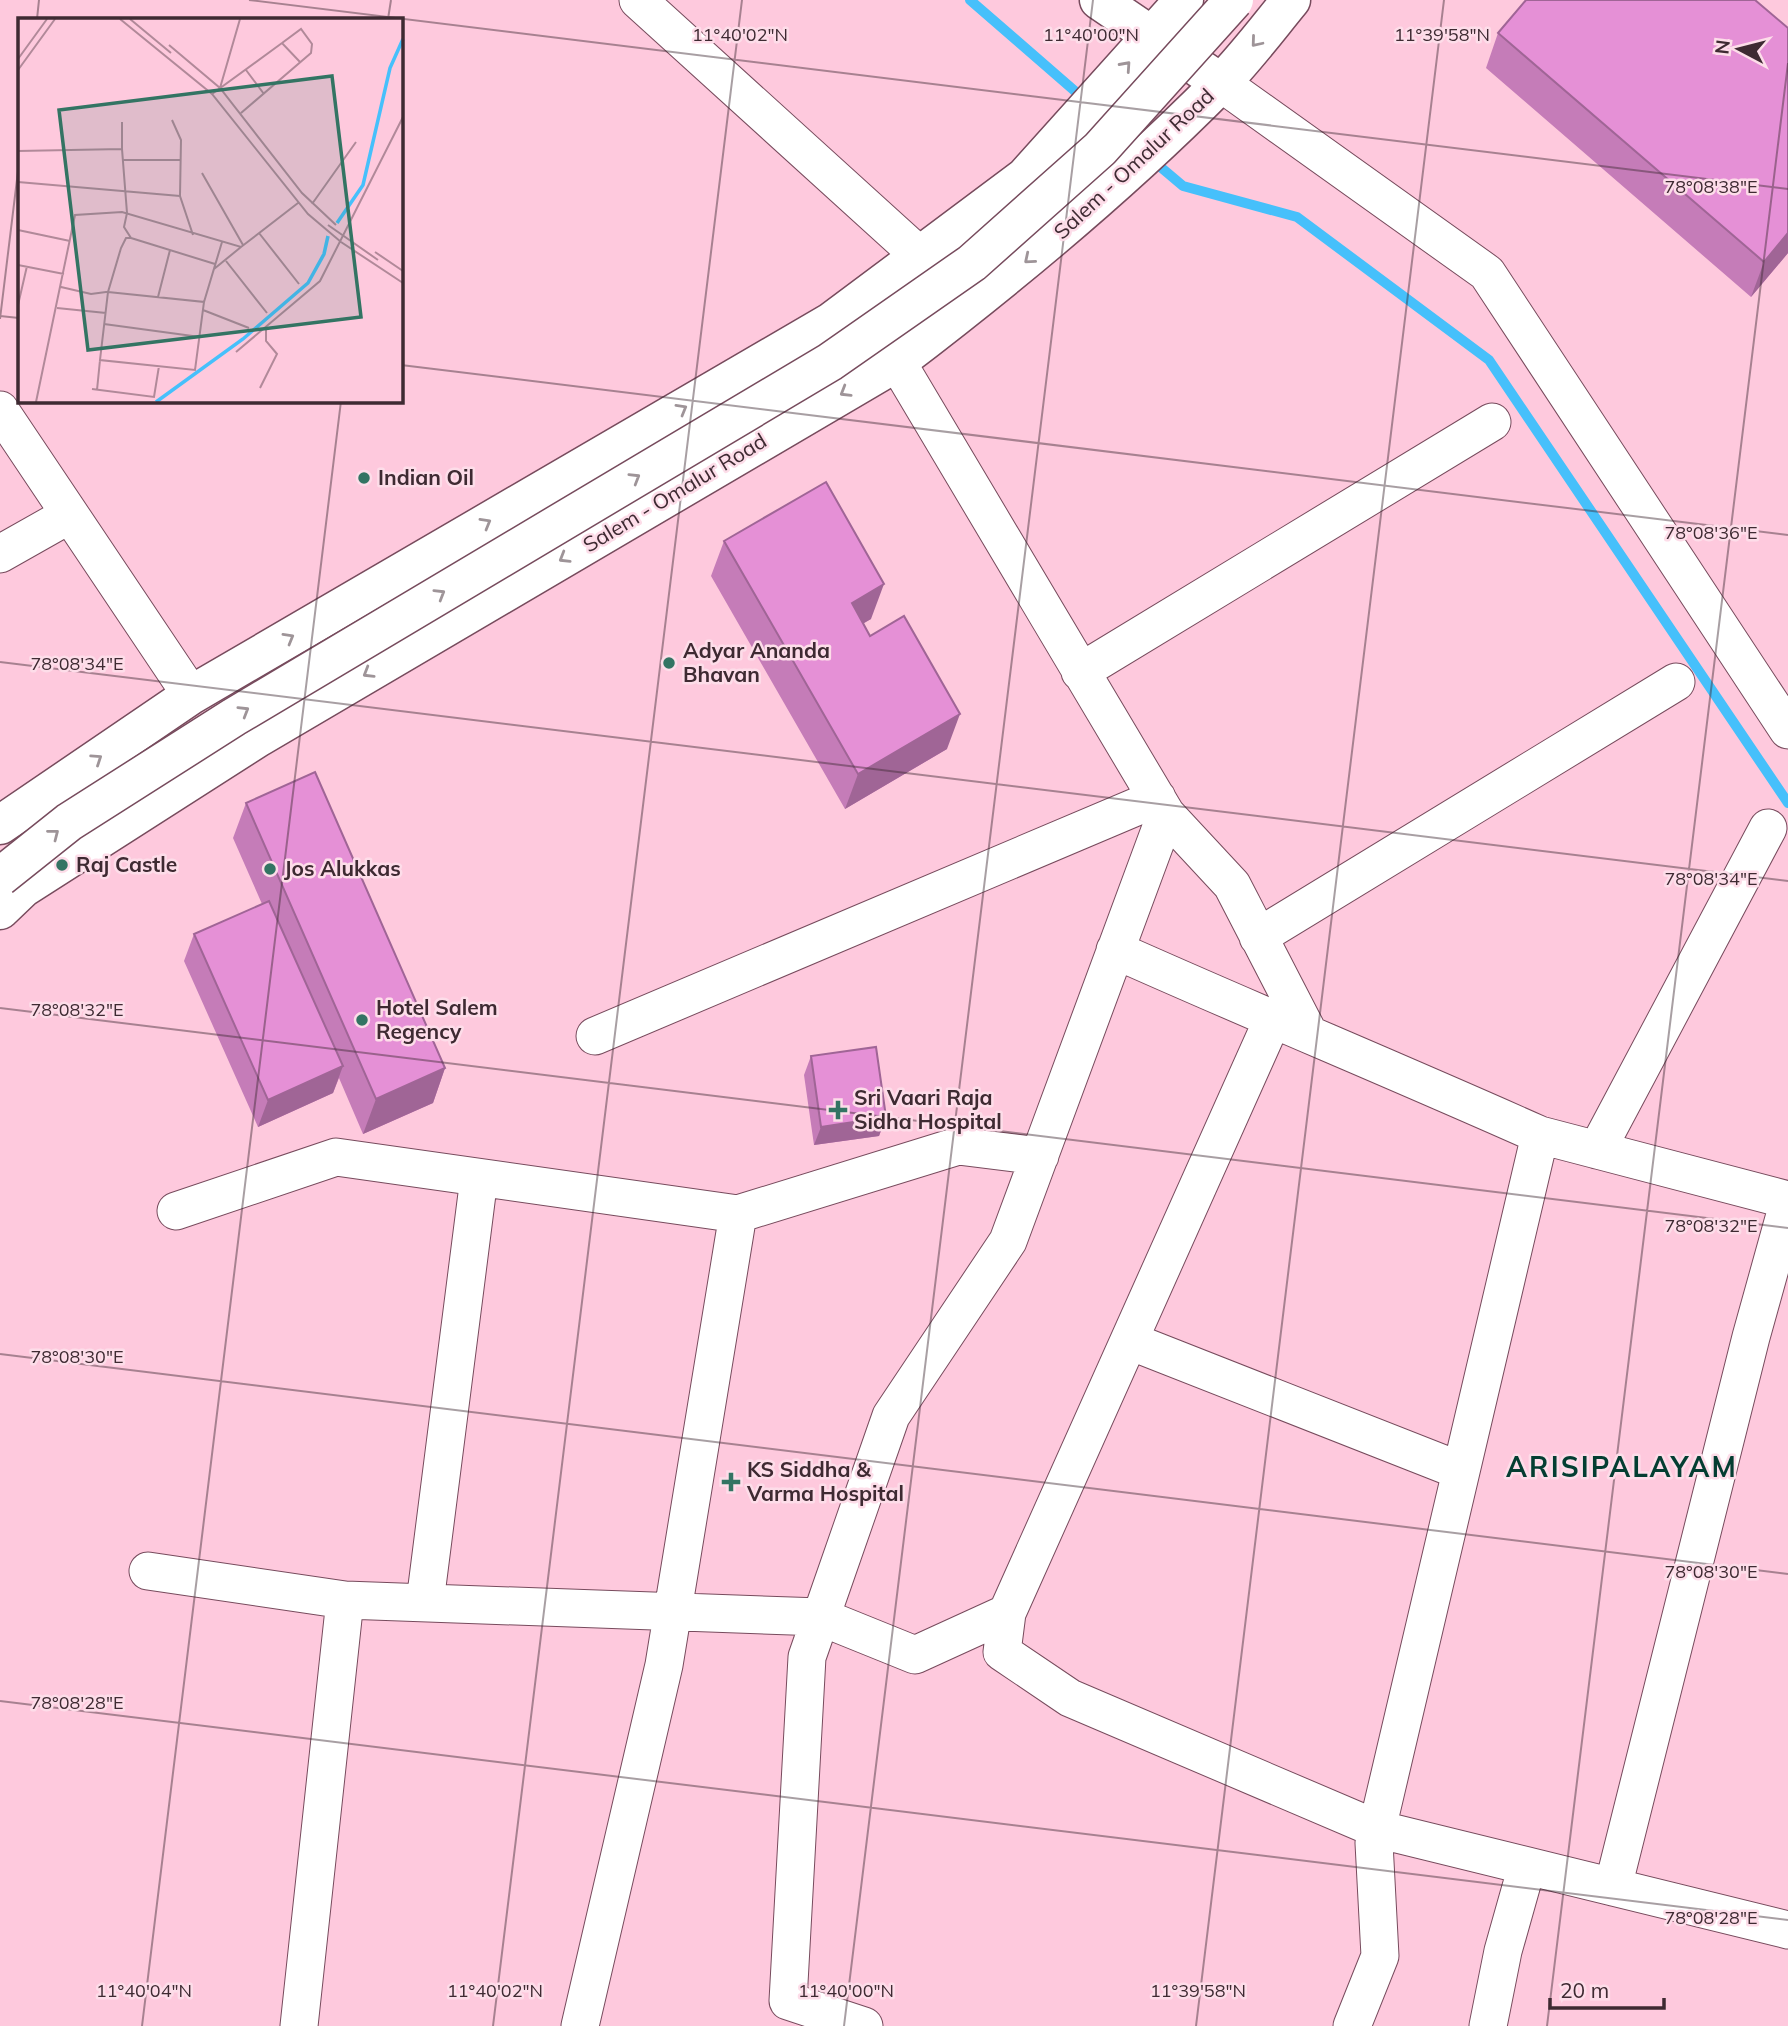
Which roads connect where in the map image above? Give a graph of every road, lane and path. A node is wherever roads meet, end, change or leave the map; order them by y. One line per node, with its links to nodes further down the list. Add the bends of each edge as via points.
1 (638, 0): 8 (street)
2 (1099, 0): 6 (main road)
3 (1184, 0): 6 (main road)
4 (1234, 0): 22 (main road, one-way to 4, bridge, via 69,822 234,717 830,362 972,262 1100,149)
5 (1292, 0): 7 (main road, Salem - Omalur Road, one-way to 7)
6 (1151, 38): 7 (main road); 8 (main road, one-way to 6, via 1025,177)
7 (1221, 83): 9 (main road, Salem - Omalur Road, one-way to 9, via 987,294); 17 (street, via 1487,273)
8 (920, 256): 16 (main road, one-way to 8, via 831,322)
9 (897, 362): 14 (street); 22 (main road, Salem - Omalur Road, one-way to 22, via 259,737)
10 (0, 410): 12 (street)
11 (1492, 422): 14 (street)
12 (69, 514): 13 (street); 16 (street)
13 (0, 554)
14 (1080, 672): 18 (street)
15 (1676, 682): 23 (street)
16 (191, 695): 19 (main road, one-way to 16)
17 (1783, 715)
18 (1161, 806): 23 (street, via 1232,885); 24 (street); 27 (street)
19 (0, 825)
20 (1768, 828): 29 (street)
21 (0, 848): 22 (street)
22 (8, 892)
23 (1258, 937): 26 (street)
24 (1115, 950): 25 (street); 30 (street)
25 (1272, 1021): 26 (street); 35 (street)
26 (1309, 1034): 28 (street)
27 (595, 1036)
28 (1540, 1135): 29 (street); 36 (street)
29 (1597, 1150): 32 (street)
30 (1040, 1156): 34 (street, via 958,1146); 42 (street, via 1008,1241 891,1416)
31 (479, 1178): 33 (street, via 336,1157); 34 (street); 39 (street)
32 (1788, 1202): 45 (street)
33 (176, 1211)
34 (738, 1214): 40 (street)
35 (1130, 1341): 36 (street); 41 (street)
36 (1461, 1471): 43 (street)
37 (148, 1571): 38 (street)
38 (345, 1600): 39 (street); 47 (street)
39 (425, 1602): 40 (street)
40 (673, 1609): 42 (street); 48 (street)
41 (1007, 1613): 42 (street, via 915,1656); 43 (street, via 1002,1653 1070,1698)
42 (821, 1617): 49 (street, via 807,1657 788,2001)
43 (1377, 1829): 44 (street); 50 (street, via 1380,1956)
44 (1527, 1866): 45 (street); 51 (street)
45 (1613, 1887): 46 (street)
46 (1788, 1930)
47 (299, 2026)
48 (580, 2026)
49 (864, 2026)
50 (1352, 2026)
51 (1488, 2026)

